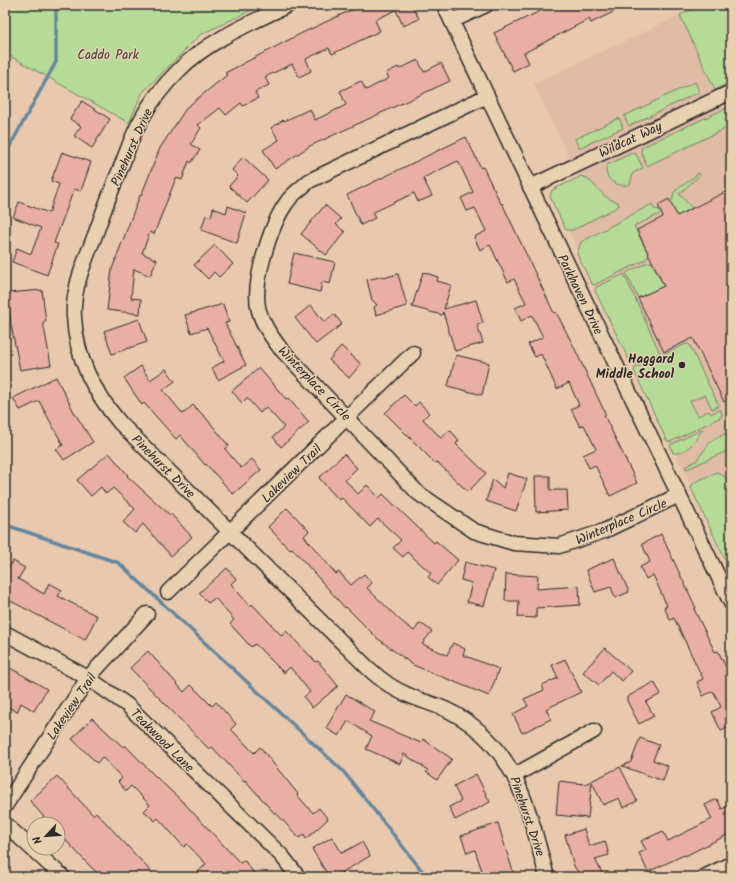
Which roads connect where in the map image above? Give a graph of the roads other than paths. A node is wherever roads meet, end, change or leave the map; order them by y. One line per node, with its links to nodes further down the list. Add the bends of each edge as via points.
1 (288, 5): 11 (street, Pinehurst Drive, via 214,43 191,59 150,104 139,122 113,186 82,269 75,299 74,316 79,353 105,405 120,423)
2 (444, 5): 4 (street, Parkhaven Drive)
3 (486, 5): 4 (street)
4 (452, 21): 6 (street, Parkhaven Drive)
5 (731, 92): 7 (street, Wildcat Way)
6 (487, 96): 7 (street, Parkhaven Drive); 9 (street, Winterplace Circle, via 309,181 287,201 273,230 263,257 258,285 258,309 266,329 280,348)
7 (530, 187): 10 (street, Parkhaven Drive)
8 (413, 353): 9 (street, Lakeview Trail)
9 (348, 418): 10 (street, Winterplace Circle, via 418,493 474,531 514,543 559,546 604,531); 11 (street, Lakeview Trail)
10 (679, 495): 13 (street, Parkhaven Drive)
11 (230, 531): 12 (street, Lakeview Trail); 18 (street, Pinehurst Drive, via 382,680 407,695 454,713 471,725 504,757)
12 (168, 592)
13 (731, 603)
14 (147, 614): 16 (street, Lakeview Trail)
15 (5, 633): 16 (street, Teakwood Lane)
16 (88, 678): 19 (street, Lakeview Trail); 23 (street, Teakwood Lane, via 127,705 282,856)
17 (594, 731): 18 (street)
18 (515, 775): 24 (street, Pinehurst Drive, via 529,811)
19 (5, 806)
20 (5, 824): 22 (street)
21 (731, 864): 25 (street)
22 (63, 877)
23 (298, 877)
24 (547, 877)
25 (704, 877)

